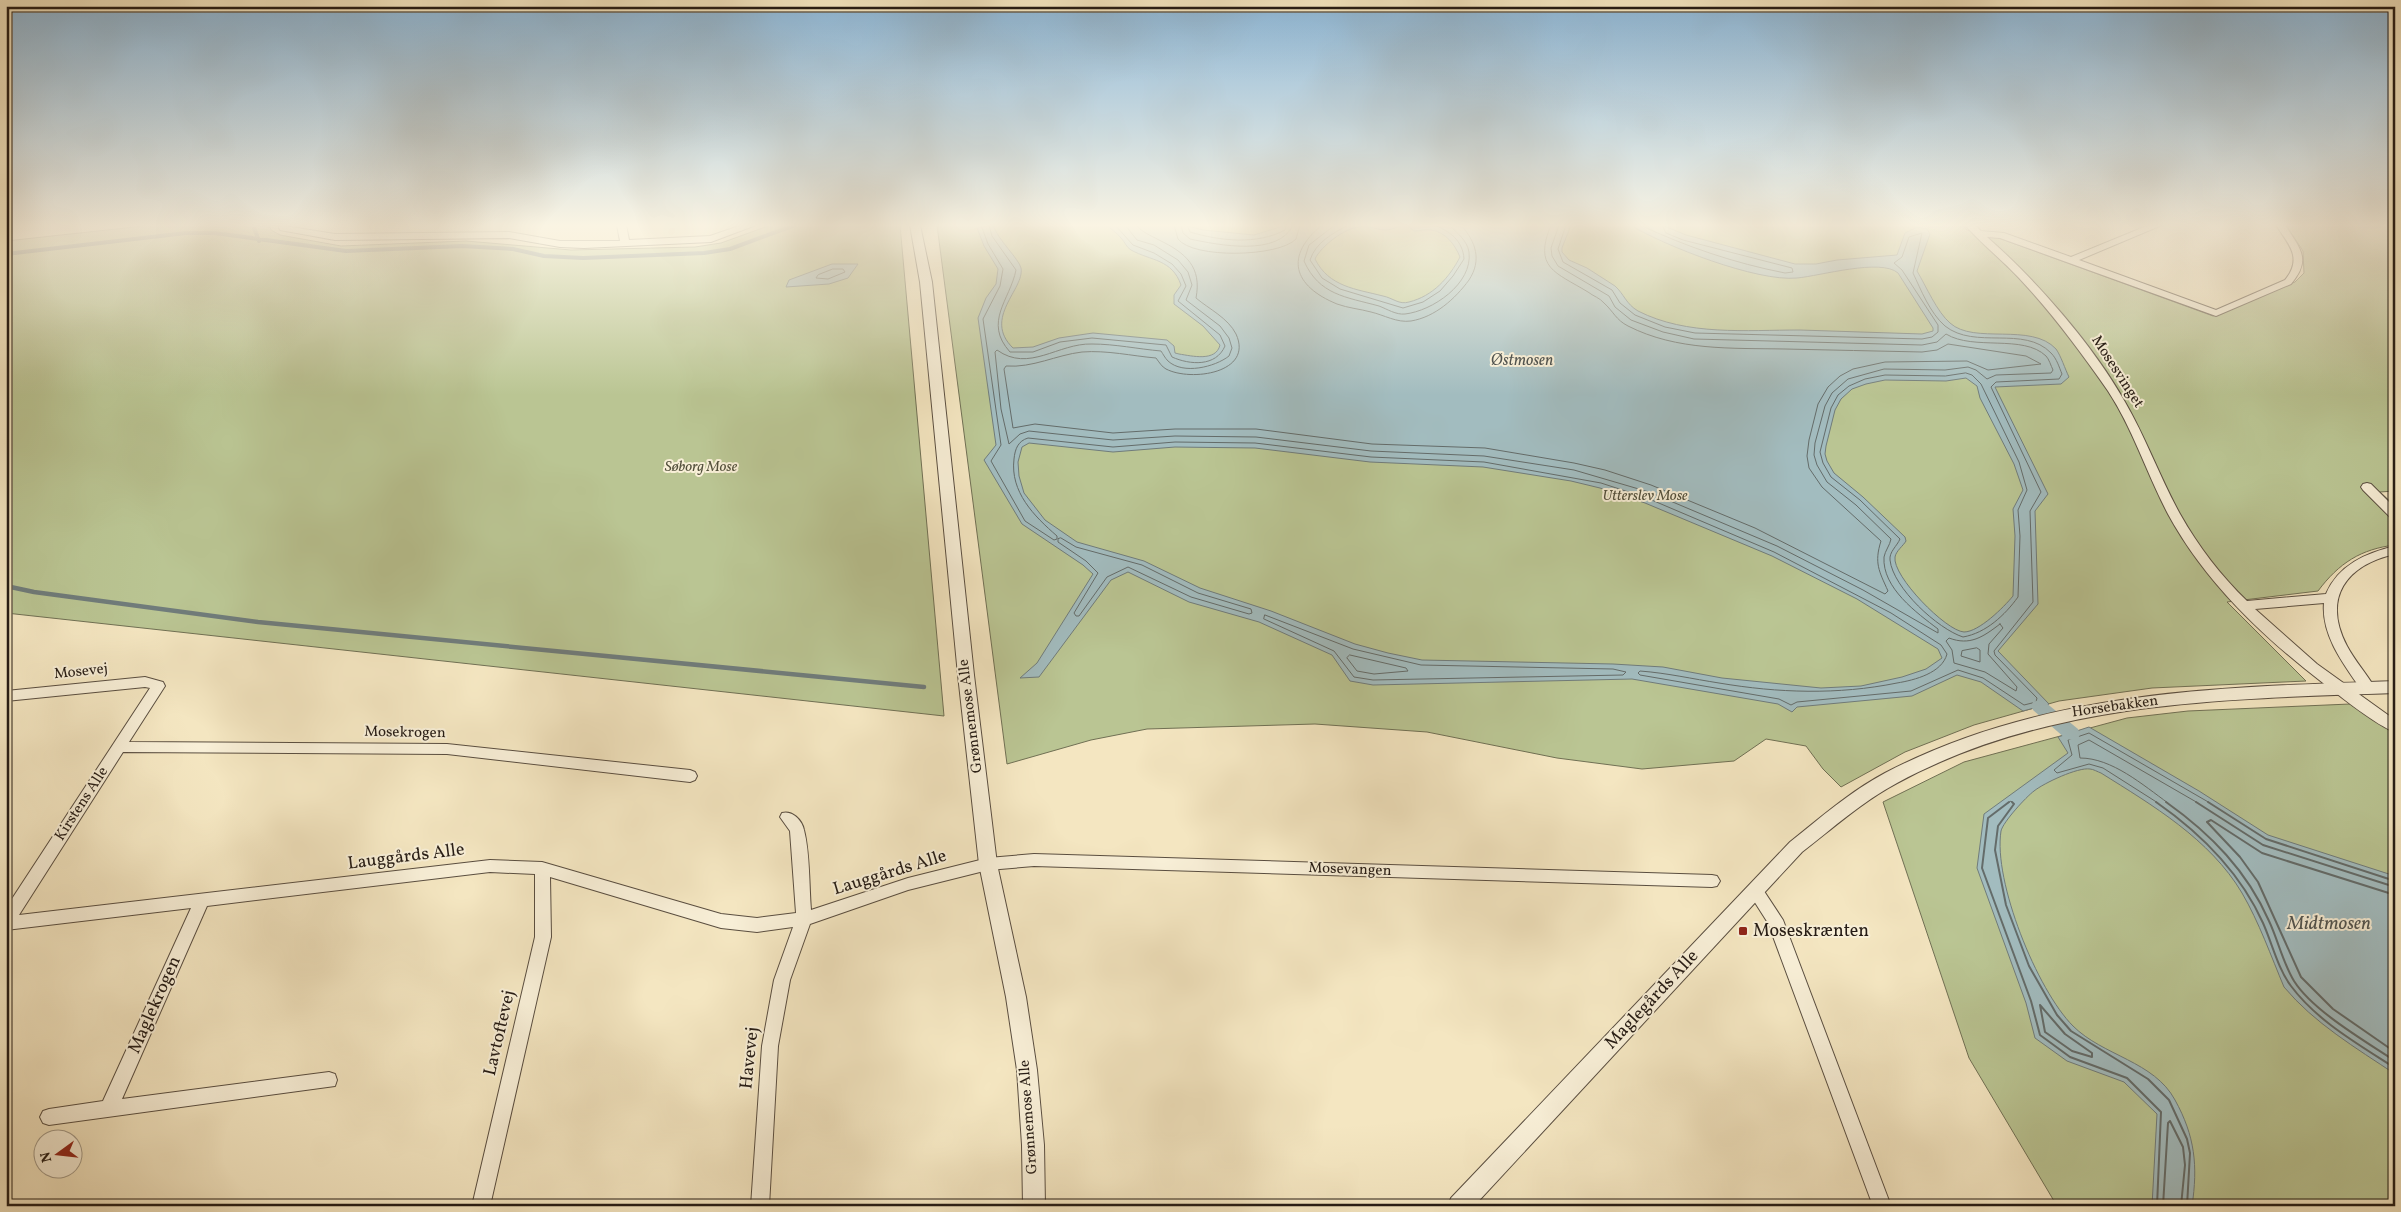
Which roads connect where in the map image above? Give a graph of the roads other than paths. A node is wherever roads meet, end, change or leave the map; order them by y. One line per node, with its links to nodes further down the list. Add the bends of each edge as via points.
1 (926, 282): 20 (street, Grønnemose Alle)
2 (2026, 282): 9 (street, Mosesvinget, via 2085,351 2122,405 2171,512 2194,547)
3 (2129, 282): 4 (street, via 2216,313)
4 (2288, 282)
5 (2367, 487): 6 (street)
6 (2395, 515)
7 (2395, 550): 8 (street, via 2372,556 2354,566)
8 (2330, 598): 9 (street); 12 (street, via 2336,636)
9 (2243, 606): 13 (street, Mosesvinget)
10 (158, 686): 14 (street, Mosevej, via 145,682); 16 (street, Kirstens Alle)
11 (2395, 687): 12 (street, Horsebakken)
12 (2368, 688): 13 (street, Horsebakken)
13 (2341, 689): 15 (street, Mosesvinget); 18 (street, Horsebakken, via 2194,697 2079,710 1974,739 1927,759)
14 (6, 696)
15 (2395, 727)
16 (118, 747): 17 (street, Mosekrogen, via 447,749); 26 (street, Kirstens Alle)
17 (690, 776)
18 (1853, 802): 23 (street, Maglegårds Alle, via 1796,847)
19 (787, 817): 25 (street, via 797,829)
20 (988, 864): 22 (street, Mosevangen, via 1034,860); 25 (street, Lauggårds Alle, via 908,884); 32 (street, Grønnemose Alle, via 1016,997 1027,1070)
21 (542, 868): 24 (street, Lauggårds Alle, via 490,866); 25 (street, Lauggårds Alle, via 721,921 757,925); 30 (street, Lavtoftevej, via 543,937)
22 (1712, 881)
23 (1756, 890): 33 (street, Maglegårds Alle); 34 (street, via 1775,920)
24 (202, 900): 26 (street, Lauggårds Alle); 28 (street, Maglekrogen)
25 (804, 919): 31 (street, Havevej, via 782,980 770,1046)
26 (6, 922)
27 (329, 1080): 28 (street)
28 (108, 1110): 29 (street)
29 (49, 1117)
30 (481, 1206)
31 (760, 1206)
32 (1034, 1206)
33 (1459, 1206)
34 (1882, 1206)

